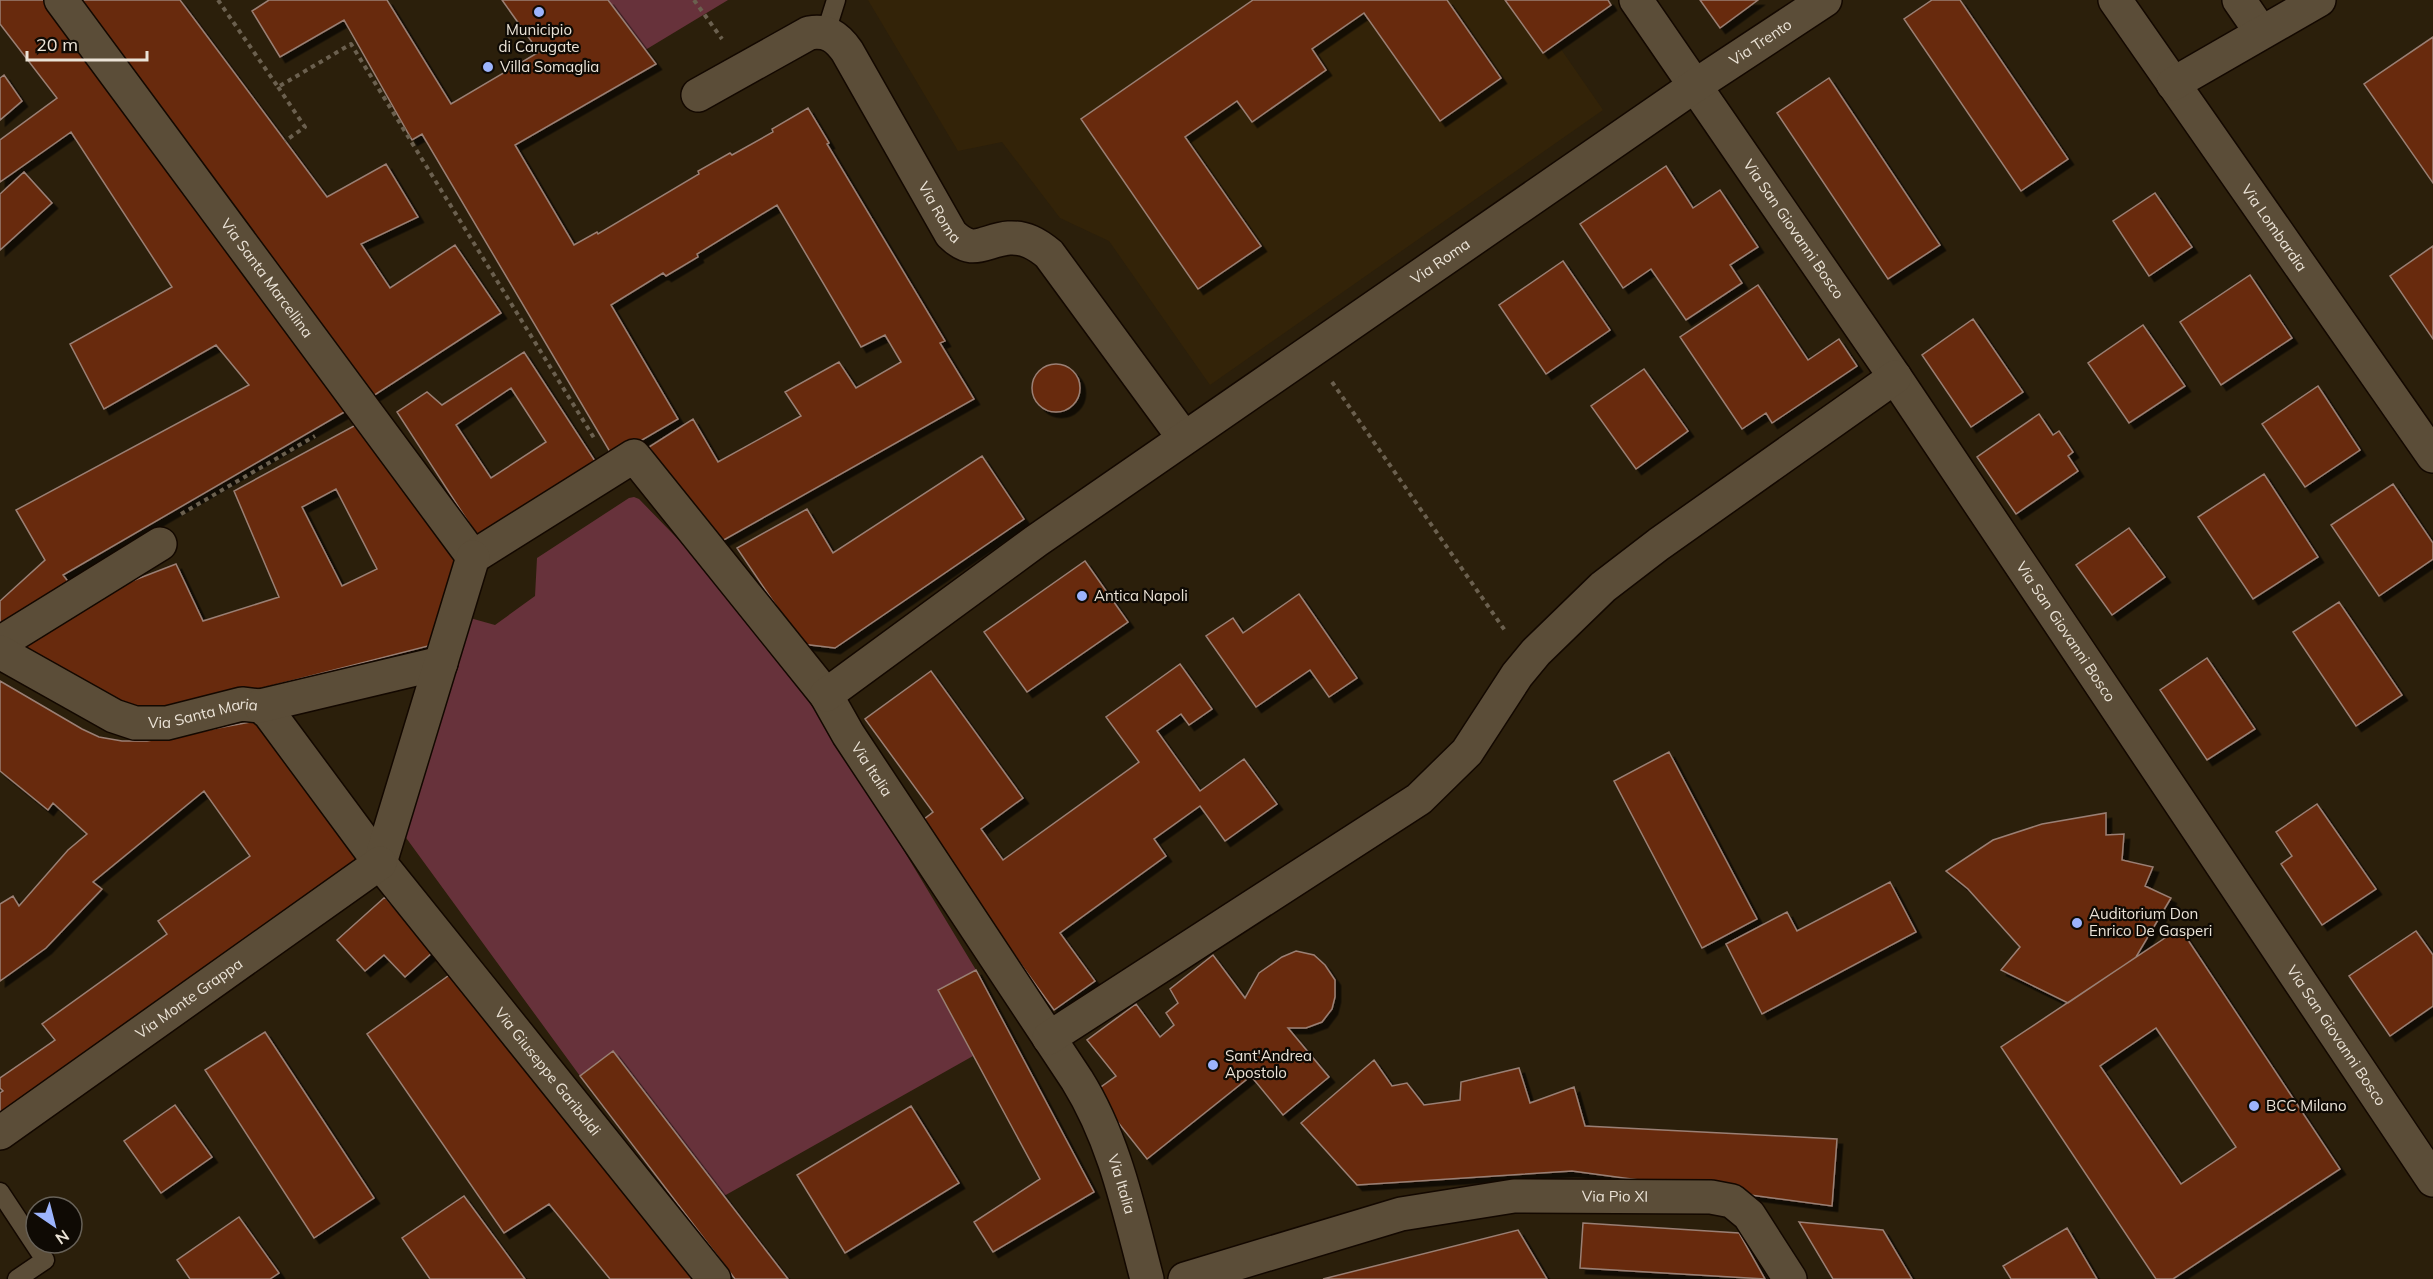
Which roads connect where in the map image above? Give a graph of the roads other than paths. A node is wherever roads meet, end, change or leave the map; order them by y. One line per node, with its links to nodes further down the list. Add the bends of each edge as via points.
1 (61, 0): 17 (street, Via Santa Marcellina)
2 (836, 0): 8 (lane)
3 (1636, 0): 11 (street, Via San Giovanni Bosco)
4 (1825, 0): 11 (street, Via Trento)
5 (2115, 0): 10 (street, Via Lombardia)
6 (2239, 0): 9 (street)
7 (2319, 0): 9 (street)
8 (826, 32): 12 (street, via 809,33); 14 (street, Via Roma, via 847,51 951,234 966,245 1017,238 1039,245)
9 (2261, 33): 10 (street)
10 (2173, 84): 15 (street, Via Lombardia)
11 (1696, 85): 13 (street, Via San Giovanni Bosco); 14 (street, Via Roma)
12 (698, 95)
13 (1895, 377): 24 (street, via 1603,588 1527,662 1467,752 1419,799); 26 (street, Via San Giovanni Bosco)
14 (1184, 438): 21 (street, Via Roma)
15 (2433, 456)
16 (160, 544): 18 (street)
17 (473, 557): 20 (street); 21 (street, Via Italia, via 634,456)
18 (0, 643)
19 (0, 652): 22 (street, Via Santa Maria, via 114,716 135,723 167,723 242,704)
20 (441, 663): 22 (street); 23 (street)
21 (826, 695): 24 (street, Via Italia)
22 (260, 706): 23 (street, Via Santa Maria)
23 (380, 863): 25 (street, Via Monte Grappa); 29 (street, Via Giuseppe Garibaldi)
24 (1049, 1038): 30 (street, Via Italia, via 1085,1092 1105,1133)
25 (0, 1133)
26 (2433, 1180)
27 (0, 1192): 28 (lane, via 45,1260)
28 (17, 1279)
29 (714, 1279)
30 (1147, 1279)
31 (1185, 1279): 32 (street, Via Pio XI, via 1401,1214 1514,1196 1732,1200 1749,1215)
32 (1790, 1279)

